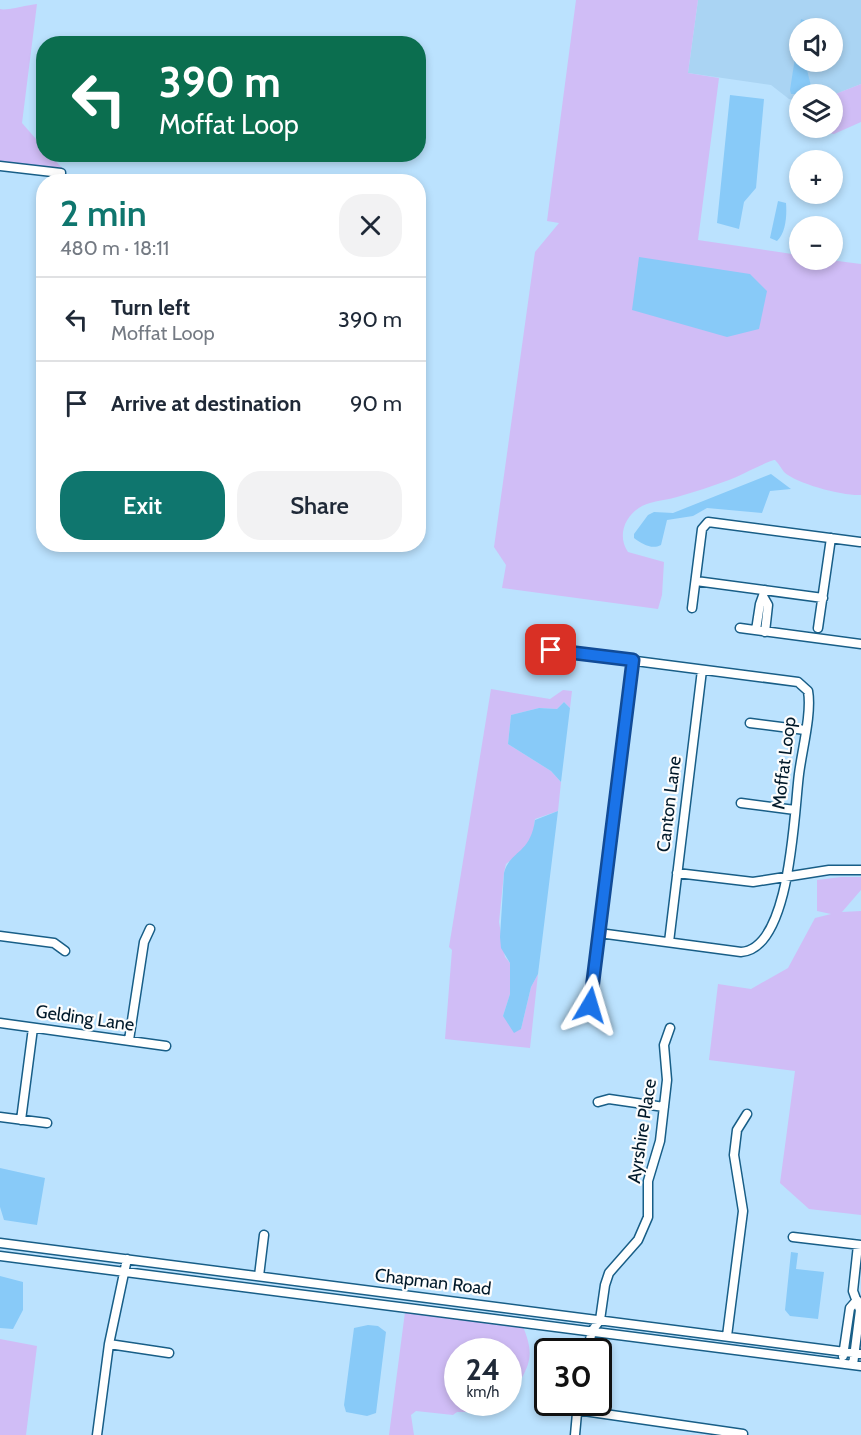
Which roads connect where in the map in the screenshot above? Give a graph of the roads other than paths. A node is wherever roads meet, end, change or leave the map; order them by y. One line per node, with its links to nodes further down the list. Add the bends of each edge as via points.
1 (0, 166): 2 (street)
2 (61, 173)
3 (831, 538): 4 (street); 5 (street, via 708,522 702,529); 7 (street)
4 (860, 542)
5 (696, 581): 6 (street); 8 (street)
6 (765, 594): 7 (street); 11 (street)
7 (822, 598): 10 (street)
8 (692, 608)
9 (740, 628): 11 (street)
10 (818, 628)
11 (760, 631): 12 (street)
12 (861, 644)
13 (539, 652): 14 (street, Moffat Loop, via 551,650)
14 (633, 660): 15 (street, Moffat Loop); 24 (street)
15 (702, 670): 17 (street, Moffat Loop, via 804,685 809,696); 21 (street, Canton Lane)
16 (750, 723): 17 (street)
17 (805, 730): 19 (street, Moffat Loop)
18 (741, 803): 19 (street)
19 (795, 810): 22 (street, Moffat Loop)
20 (861, 870): 22 (street, via 828,870)
21 (677, 873): 22 (street, via 753,882); 26 (street, Canton Lane)
22 (787, 878): 26 (street, Moffat Loop, via 775,918 752,951)
23 (150, 929): 32 (street, via 144,942)
24 (599, 933): 26 (street, Moffat Loop); 28 (street, via 590,1005)
25 (0, 936): 27 (street, via 54,943)
26 (669, 942)
27 (65, 951)
28 (584, 1015)
29 (0, 1023): 30 (street, Gelding Lane)
30 (33, 1028): 32 (street, Gelding Lane); 38 (street)
31 (670, 1028): 35 (street, Ayrshire Place, via 664,1045)
32 (129, 1040): 33 (street, Gelding Lane)
33 (166, 1046)
34 (598, 1102): 35 (street)
35 (664, 1107): 51 (street, Ayrshire Place, via 658,1151 648,1181 650,1207 645,1228 609,1273)
36 (747, 1114): 55 (street, via 737,1130 734,1155 743,1201)
37 (0, 1118): 38 (street)
38 (21, 1120): 39 (street)
39 (47, 1123)
40 (264, 1235): 47 (street)
41 (794, 1237): 43 (street)
42 (0, 1243): 45 (street, Chapman Road)
43 (860, 1245): 49 (street, via 853,1291)
44 (0, 1256): 46 (street, Chapman Road)
45 (127, 1259): 46 (street); 47 (street, Chapman Road)
46 (126, 1273): 50 (street, Chapman Road); 57 (street)
47 (259, 1276): 48 (street, Chapman Road)
48 (359, 1289): 50 (street); 51 (street, Chapman Road)
49 (859, 1300): 52 (street, via 850,1308); 53 (street)
50 (357, 1302): 54 (street, Chapman Road)
51 (600, 1320): 54 (street, Ayrshire Place); 55 (street, Chapman Road)
52 (848, 1320): 53 (street); 58 (street)
53 (860, 1322): 60 (street)
54 (592, 1332): 56 (street, Ayrshire Place); 61 (street, Chapman Road)
55 (727, 1336): 58 (street, Chapman Road)
56 (590, 1338)
57 (109, 1344): 59 (street); 66 (street)
58 (843, 1352): 60 (street, Chapman Road); 61 (street)
59 (169, 1353)
60 (858, 1353): 62 (street)
61 (842, 1363): 62 (street, Chapman Road)
62 (857, 1365)
63 (612, 1412): 65 (street)
64 (576, 1416): 67 (street)
65 (742, 1434)
66 (97, 1435)
67 (575, 1435)

